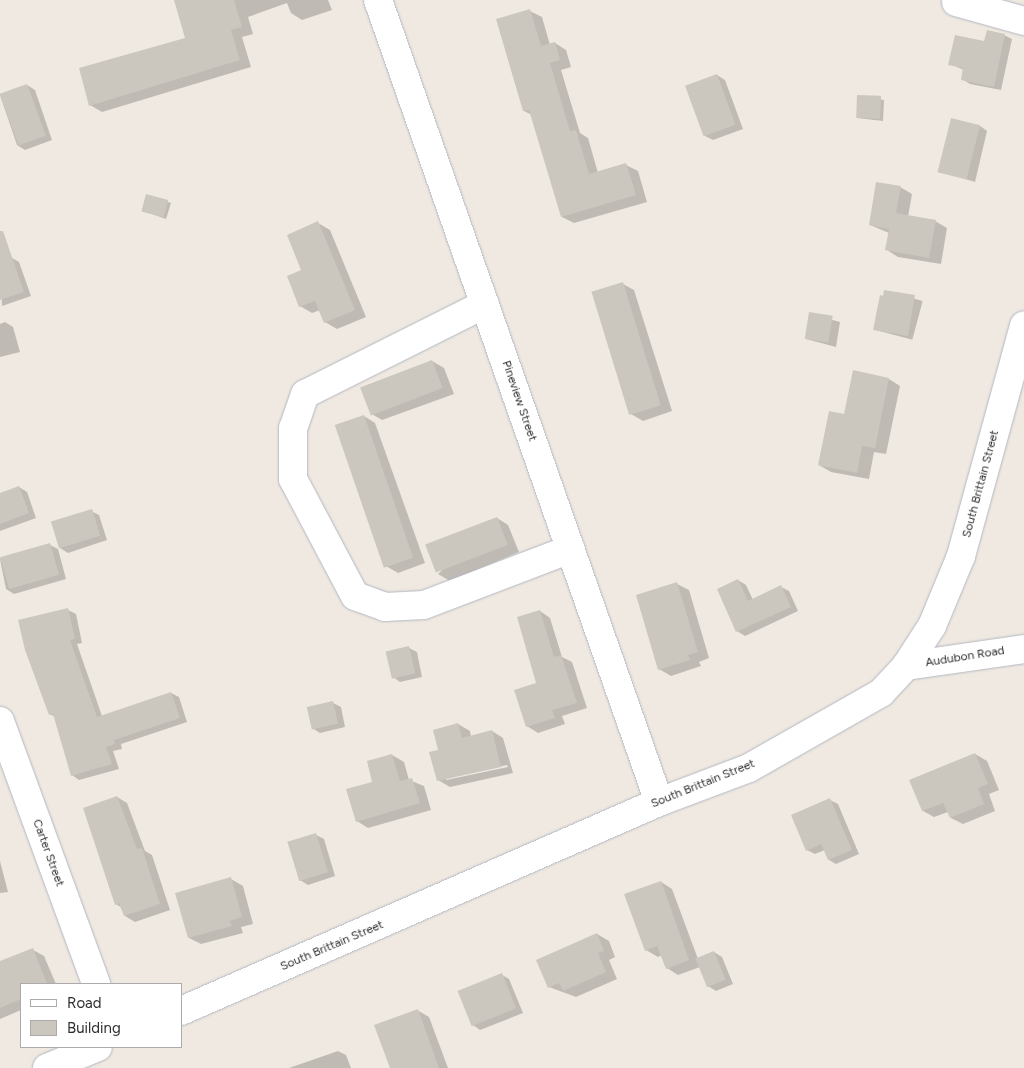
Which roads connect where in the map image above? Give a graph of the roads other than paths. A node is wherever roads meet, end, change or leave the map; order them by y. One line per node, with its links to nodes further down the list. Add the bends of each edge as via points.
1 (378, 0): 4 (street, Pineview Street)
2 (956, 2): 3 (street)
3 (1024, 21)
4 (485, 304): 6 (street, Pineview Street); 6 (street, via 304,394 293,428 293,479 355,596 384,607 424,605)
5 (1024, 325): 8 (street, South Brittain Street, via 961,556 932,626)
6 (571, 549): 10 (street, Pineview Street)
7 (1024, 648): 8 (street, Audubon Road)
8 (906, 666): 10 (street, South Brittain Street, via 881,692 749,768)
9 (0, 721): 11 (street, Carter Street)
10 (659, 802): 12 (street, South Brittain Street)
11 (96, 983)
12 (182, 1011)
13 (96, 1048): 14 (street)
14 (47, 1068)

